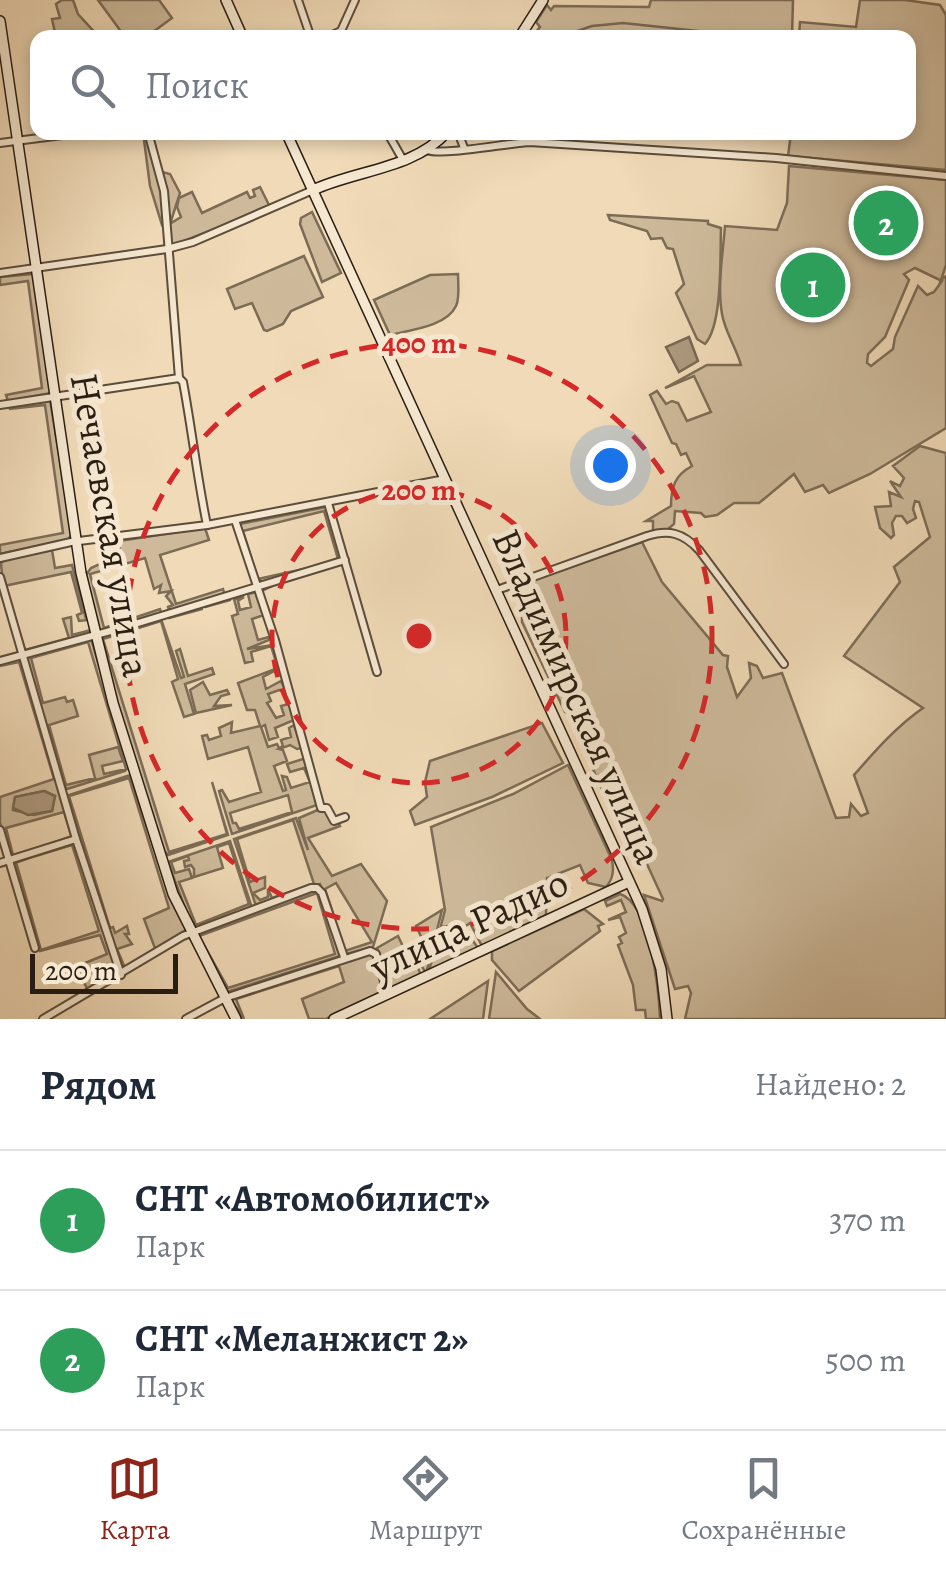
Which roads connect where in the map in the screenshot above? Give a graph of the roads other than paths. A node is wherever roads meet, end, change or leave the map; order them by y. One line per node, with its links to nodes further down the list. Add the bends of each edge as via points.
1 (226, 0): 7 (street)
2 (298, 0): 8 (street)
3 (355, 0): 9 (street)
4 (529, 0): 5 (street)
5 (542, 2): 10 (street)
6 (0, 21): 17 (street, Нечаевская улица)
7 (240, 30)
8 (308, 30)
9 (341, 30)
10 (524, 30)
11 (30, 139): 17 (street)
12 (150, 140): 24 (street, via 164,190)
13 (290, 140): 23 (street, Владимирская улица)
14 (392, 140): 21 (street)
15 (438, 140): 20 (street)
16 (461, 140): 19 (street)
17 (18, 141): 18 (street); 25 (street, Нечаевская улица)
18 (0, 143)
19 (464, 148): 20 (street); 22 (street, via 530,142)
20 (427, 150): 21 (street)
21 (403, 160): 23 (street)
22 (946, 176)
23 (313, 190): 24 (street); 30 (street, Владимирская улица)
24 (168, 249): 25 (street); 27 (street)
25 (38, 268): 26 (street); 28 (street, Нечаевская улица)
26 (0, 274)
27 (179, 378): 28 (street); 33 (street)
28 (56, 397): 29 (street); 34 (street, Нечаевская улица)
29 (0, 405)
30 (446, 479): 31 (street); 39 (street, Владимирская улица)
31 (328, 503): 32 (street); 36 (street)
32 (235, 520): 33 (street); 38 (street)
33 (207, 525): 34 (street)
34 (78, 542): 35 (street); 40 (street, Нечаевская улица)
35 (0, 558)
36 (345, 560): 38 (street); 44 (street)
37 (0, 576): 41 (street)
38 (257, 587): 40 (street); 45 (street, via 321,808 334,820)
39 (496, 590): 43 (street, via 673,532 698,550); 50 (street, Владимирская улица)
40 (95, 635): 41 (street); 51 (street, Нечаевская улица, via 173,894)
41 (22, 656): 42 (street); 47 (street)
42 (0, 661)
43 (784, 664)
44 (376, 672)
45 (345, 817)
46 (0, 830): 48 (street)
47 (76, 839): 48 (street); 54 (street)
48 (10, 860): 49 (street); 52 (street)
49 (0, 863)
50 (629, 882): 55 (street, улица Радио); 61 (street, Владимирская улица, via 661,968)
51 (191, 932): 53 (street, via 318,888); 54 (street); 56 (street, Нечаевская улица)
52 (35, 948)
53 (344, 957): 55 (street, via 374,951); 56 (street)
54 (120, 974): 57 (street)
55 (388, 994): 60 (street, улица Радио)
56 (226, 998): 58 (street); 59 (street, Нечаевская улица)
57 (42, 1019)
58 (186, 1019)
59 (236, 1019)
60 (334, 1019)
61 (667, 1019)

